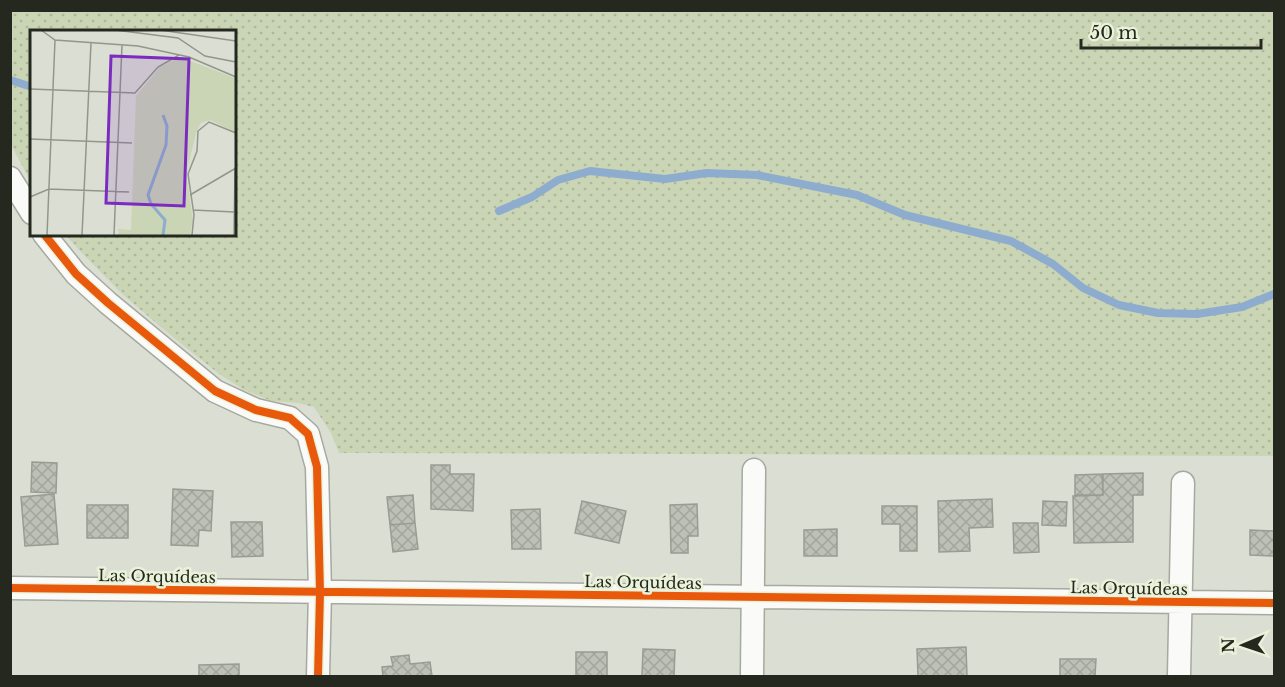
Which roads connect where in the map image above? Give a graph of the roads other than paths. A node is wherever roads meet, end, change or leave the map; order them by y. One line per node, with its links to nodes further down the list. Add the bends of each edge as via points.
1 (10, 177): 2 (street)
2 (30, 210)
3 (46, 236): 7 (street, via 76,274 215,391 256,410 290,418 308,434 317,467)
4 (754, 470): 8 (street)
5 (1183, 483): 9 (street)
6 (10, 588): 7 (street, Las Orquídeas)
7 (320, 592): 8 (street, Las Orquídeas); 11 (street)
8 (753, 596): 9 (street, Las Orquídeas); 12 (street)
9 (1180, 602): 10 (street, Las Orquídeas); 13 (street)
10 (1275, 603)
11 (318, 676)
12 (752, 676)
13 (1179, 676)

